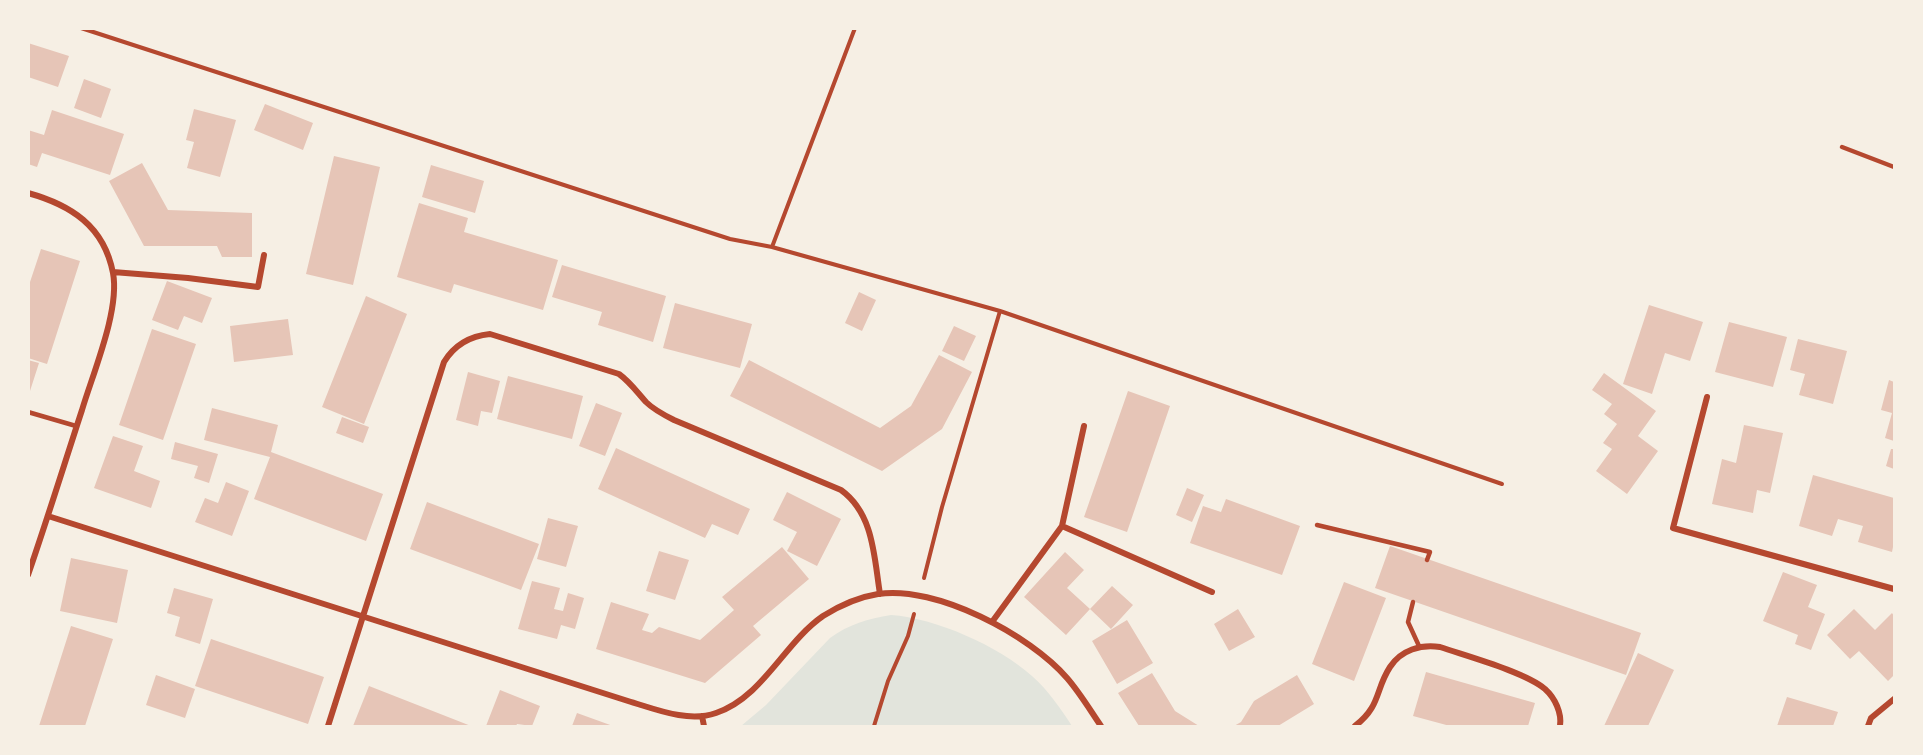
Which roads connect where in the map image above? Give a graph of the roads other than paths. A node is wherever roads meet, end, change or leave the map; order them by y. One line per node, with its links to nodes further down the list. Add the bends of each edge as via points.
1 (1842, 147): 2 (lane)
2 (1894, 167)
3 (28, 193): 5 (street, via 61,203 90,225)
4 (264, 255): 5 (street, via 258,287)
5 (113, 272): 8 (street, via 113,306)
6 (1707, 397): 15 (street, via 1673,528)
7 (28, 412): 8 (lane)
8 (76, 426): 10 (street)
9 (1084, 426): 12 (street)
10 (48, 516): 14 (street); 19 (street)
11 (1317, 525): 13 (lane, via 1430,552)
12 (1062, 526): 16 (street); 20 (street)
13 (1427, 560)
14 (28, 575)
15 (1894, 589)
16 (1212, 592)
17 (880, 594): 19 (street, via 869,530 854,499 841,490 674,420 651,406 619,374 490,334 468,339 450,352 444,362); 20 (street, via 919,597); 23 (street, via 854,601 823,617 743,698)
18 (1413, 602): 21 (lane, via 1408,622)
19 (364, 616): 23 (street, via 664,712); 24 (street)
20 (992, 622): 26 (street, via 1042,654 1066,677)
21 (1419, 646): 27 (street, via 1390,666 1373,708); 28 (street, via 1440,647 1542,687 1560,712)
22 (1894, 699): 29 (street, via 1871,718)
23 (702, 716): 25 (street)
24 (328, 726)
25 (704, 726)
26 (1101, 726)
27 (1355, 726)
28 (1560, 726)
29 (1868, 726)

